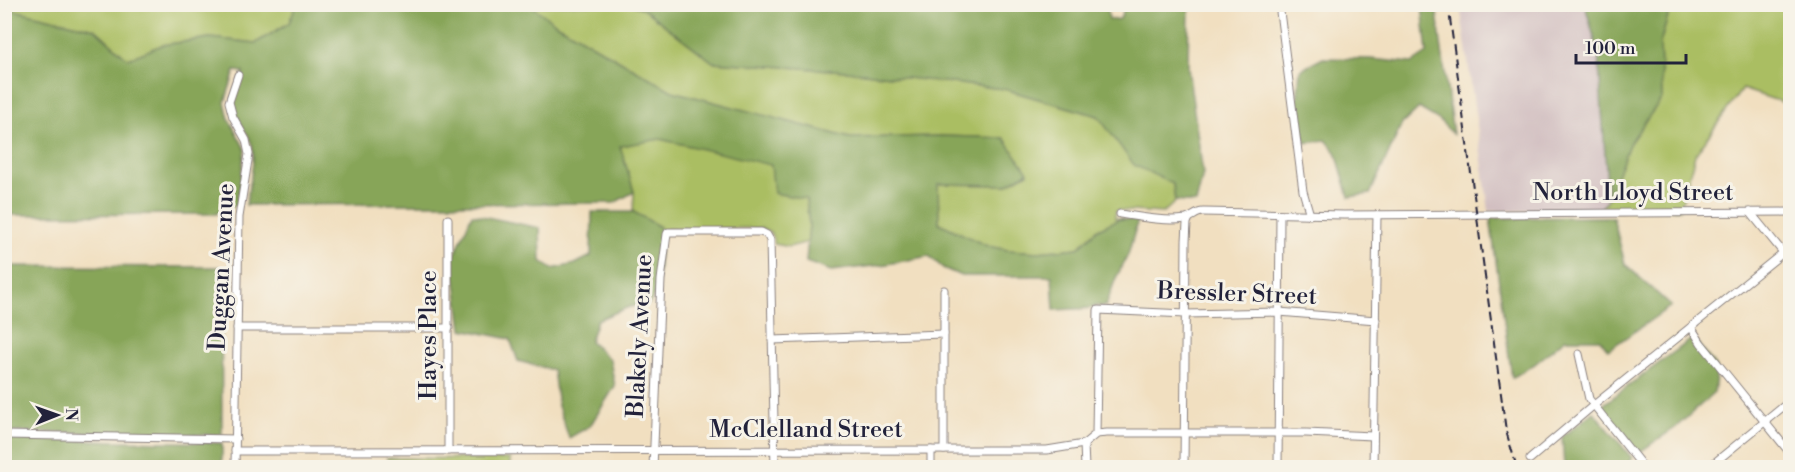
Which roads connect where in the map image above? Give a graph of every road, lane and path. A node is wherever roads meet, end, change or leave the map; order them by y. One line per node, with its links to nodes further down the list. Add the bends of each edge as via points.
1 (1279, 4): 7 (street, via 1303,191)
2 (238, 75): 18 (street, Duggan Avenue, via 229,102 249,154 239,217)
3 (1750, 212): 4 (street, North Lloyd Street); 8 (street, North Lloyd Street); 11 (street)
4 (1791, 212)
5 (1119, 214): 9 (street, North Lloyd Street)
6 (1280, 214): 7 (street, North Lloyd Street); 9 (street, North Lloyd Street, via 1198,212); 14 (street)
7 (1310, 214): 8 (street, North Lloyd Street)
8 (1377, 215): 16 (street)
9 (1189, 218): 15 (street)
10 (448, 219): 19 (street, Hayes Place)
11 (1784, 252): 12 (street); 17 (street)
12 (1791, 261)
13 (944, 290): 20 (street)
14 (1279, 312): 15 (street, Bressler Street); 16 (street, Bressler Street); 28 (street)
15 (1186, 314): 26 (street); 27 (street, Bressler Street, via 1098,310)
16 (1376, 320): 30 (street)
17 (1691, 327): 24 (street); 25 (street)
18 (237, 328): 19 (street); 31 (street, Duggan Avenue)
19 (448, 328): 38 (street, Hayes Place)
20 (944, 334): 21 (street); 36 (street)
21 (772, 340): 33 (street); 34 (street, Blakely Avenue, via 767,235 668,232 661,280)
22 (1579, 354): 24 (street, via 1589,399)
23 (1791, 401): 25 (street)
24 (1594, 405): 40 (street); 49 (street)
25 (1765, 421): 39 (street); 50 (street)
26 (1185, 433): 27 (street); 28 (street); 46 (street)
27 (1096, 434): 32 (street)
28 (1278, 434): 30 (street); 47 (street)
29 (4, 435): 31 (street)
30 (1373, 436): 48 (street)
31 (236, 439): 37 (street, Duggan Avenue)
32 (1084, 444): 36 (street, McClelland Street, via 1047,450); 45 (street)
33 (775, 449): 34 (street, McClelland Street); 35 (street, McClelland Street); 43 (street)
34 (654, 450): 38 (street, McClelland Street); 42 (street, Blakely Avenue)
35 (931, 450): 36 (street, McClelland Street); 44 (street)
36 (944, 450)
37 (235, 451): 38 (street, McClelland Street); 41 (street, Duggan Avenue)
38 (448, 451)
39 (1791, 453)
40 (1530, 459)
41 (235, 468)
42 (653, 468)
43 (775, 468)
44 (931, 468)
45 (1085, 468)
46 (1184, 468)
47 (1278, 468)
48 (1373, 468)
49 (1644, 468)
50 (1708, 468)

